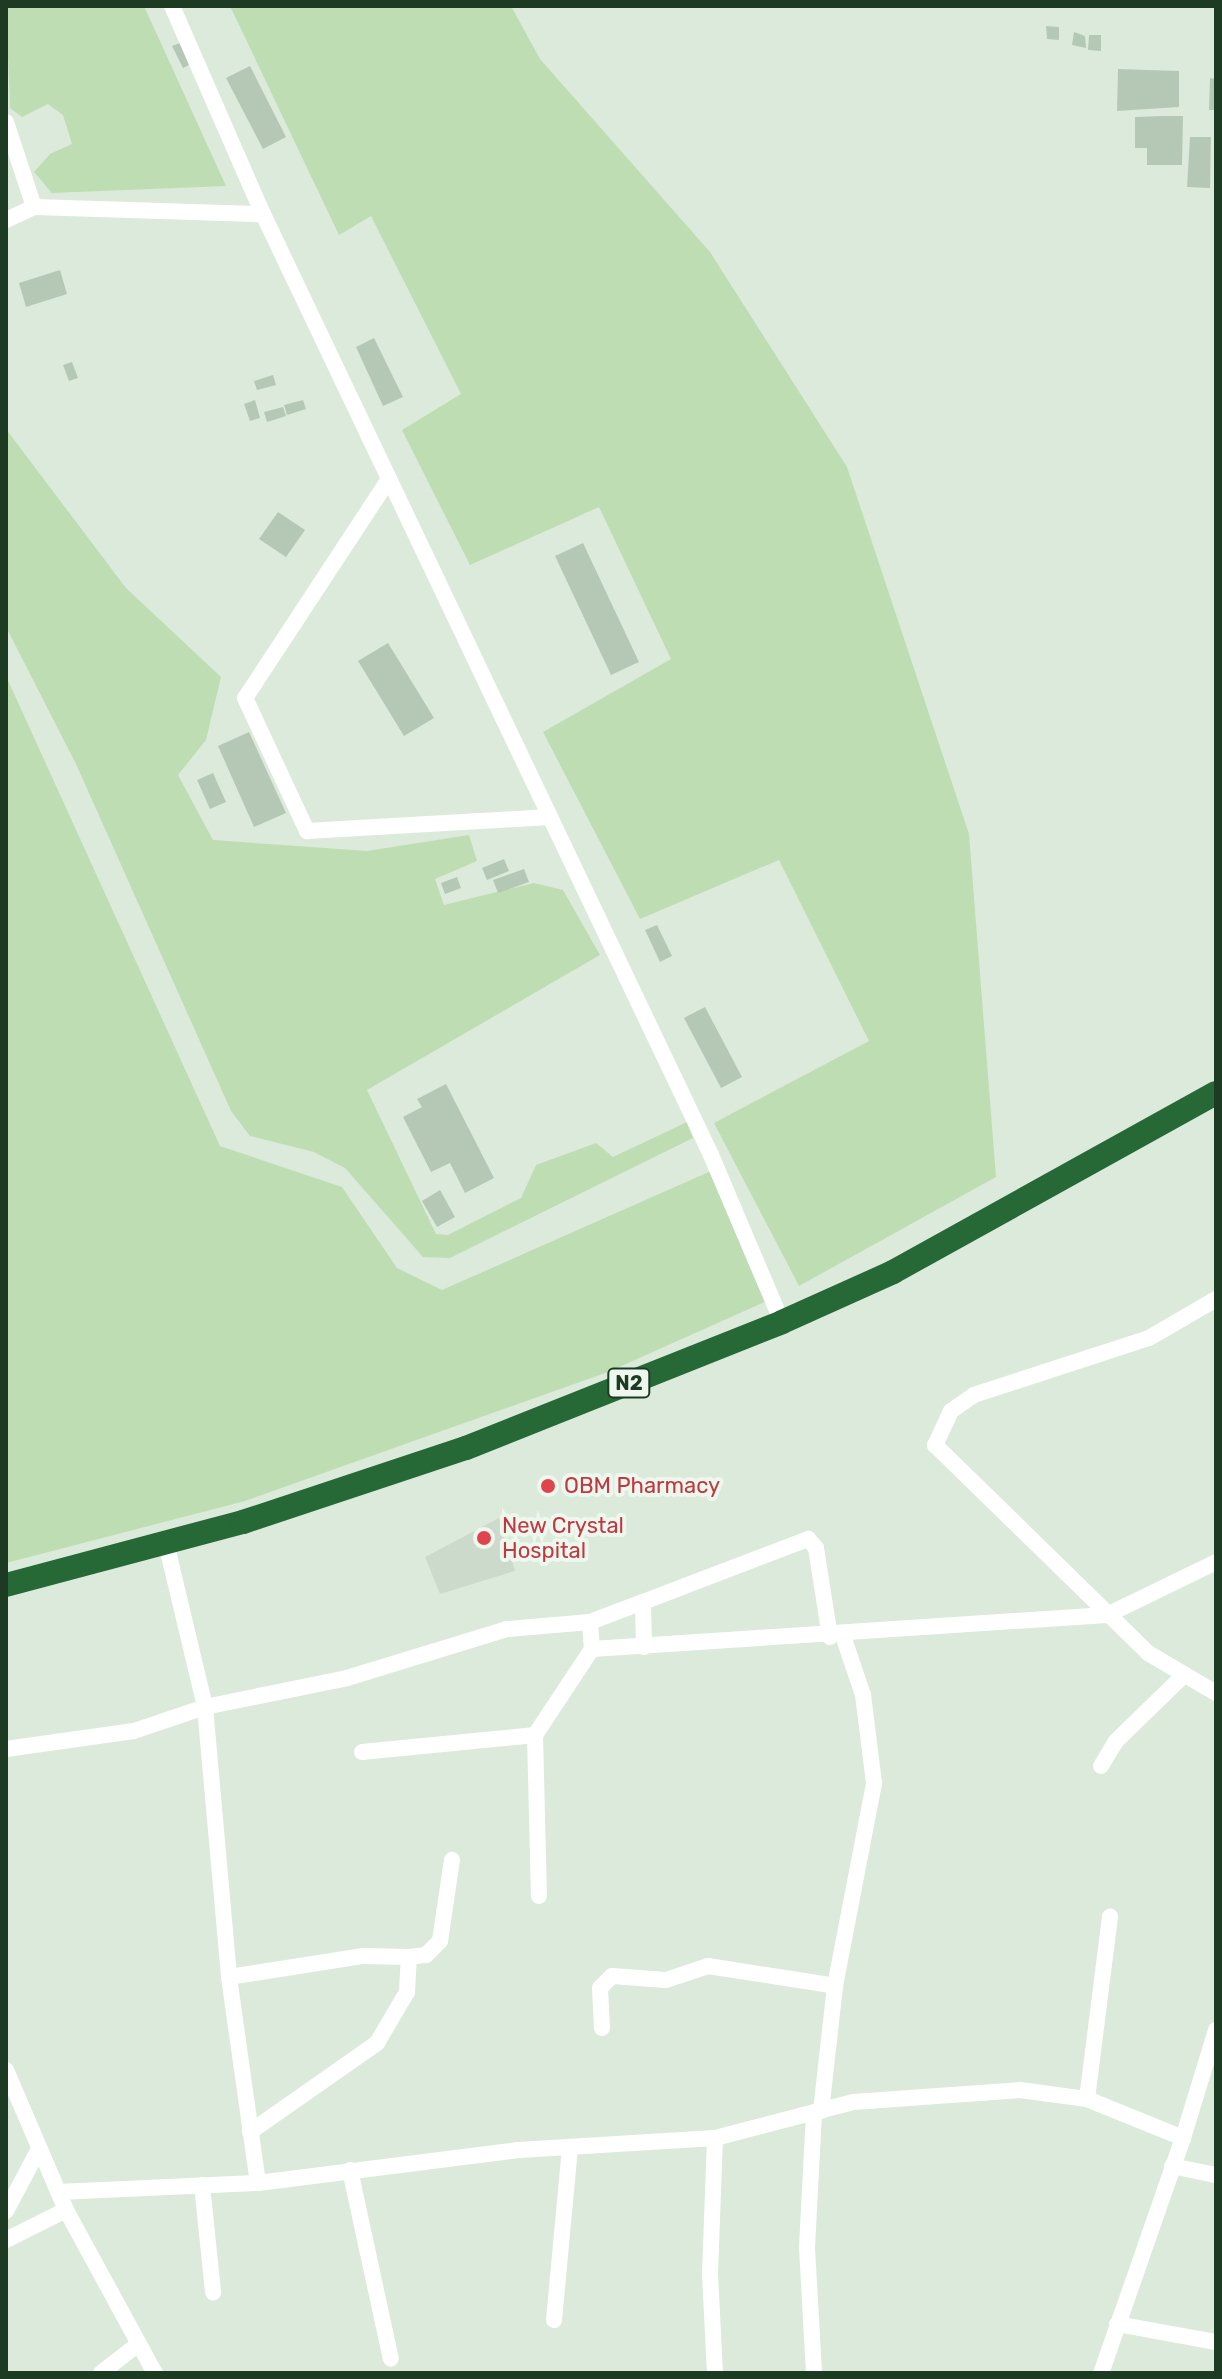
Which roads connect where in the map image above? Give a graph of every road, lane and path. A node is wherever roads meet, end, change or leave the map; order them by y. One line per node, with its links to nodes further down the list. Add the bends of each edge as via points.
1 (172, 6): 4 (street)
2 (6, 122): 3 (street)
3 (34, 207): 4 (street); 5 (street)
4 (263, 214): 6 (street)
5 (6, 220)
6 (389, 479): 7 (street); 7 (street, via 245,698 307,831)
7 (550, 817): 10 (street, via 711,1155)
8 (1216, 1093): 10 (highway, N2, via 893,1272)
9 (1216, 1299): 15 (street, via 1149,1338 974,1395 951,1411 935,1439)
10 (782, 1322): 11 (highway, N2, via 466,1448)
11 (166, 1543): 13 (highway, N2); 22 (street)
12 (1216, 1562): 15 (street)
13 (6, 1585)
14 (643, 1602): 16 (street); 17 (street, via 808,1539 816,1548); 18 (street)
15 (1107, 1615): 17 (street); 20 (street)
16 (590, 1622): 19 (street); 22 (street, via 507,1629 347,1678)
17 (836, 1637): 18 (street); 32 (street, via 863,1695 874,1783)
18 (644, 1647): 19 (street)
19 (592, 1649): 23 (street)
20 (1183, 1676): 21 (street); 26 (street, via 1116,1741)
21 (1216, 1693)
22 (205, 1707): 24 (street, via 89,1741); 31 (street)
23 (535, 1735): 25 (street); 28 (street)
24 (6, 1749)
25 (362, 1752)
26 (1101, 1766)
27 (452, 1860): 30 (street, via 440,1941 426,1955)
28 (539, 1896)
29 (1110, 1916): 36 (street)
30 (409, 1957): 31 (street, via 363,1956); 38 (street, via 407,1992 377,2043)
31 (229, 1977): 38 (street)
32 (835, 1986): 33 (street, via 708,1966 666,1980 612,1976 600,1988); 37 (street)
33 (602, 2028)
34 (1216, 2030): 40 (street)
35 (6, 2070): 42 (street)
36 (1087, 2099): 37 (street, via 959,2091); 40 (street)
37 (817, 2112): 39 (street); 61 (street, via 807,2247)
38 (250, 2132): 46 (street)
39 (715, 2138): 41 (street); 60 (street, via 710,2274)
40 (1183, 2138): 43 (street)
41 (570, 2147): 44 (street); 53 (street)
42 (39, 2149): 48 (street); 50 (street)
43 (1172, 2166): 45 (street); 54 (street)
44 (350, 2170): 46 (street); 57 (street)
45 (1216, 2175)
46 (258, 2183): 47 (street)
47 (202, 2185): 48 (street); 52 (street)
48 (58, 2192): 49 (street)
49 (66, 2210): 51 (street); 56 (street)
50 (6, 2211)
51 (6, 2240)
52 (213, 2292)
53 (554, 2320)
54 (1117, 2324): 55 (street); 62 (street)
55 (1216, 2342)
56 (137, 2345): 58 (street); 59 (street)
57 (391, 2359)
58 (101, 2373)
59 (155, 2373)
60 (715, 2373)
61 (814, 2373)
62 (1101, 2373)

